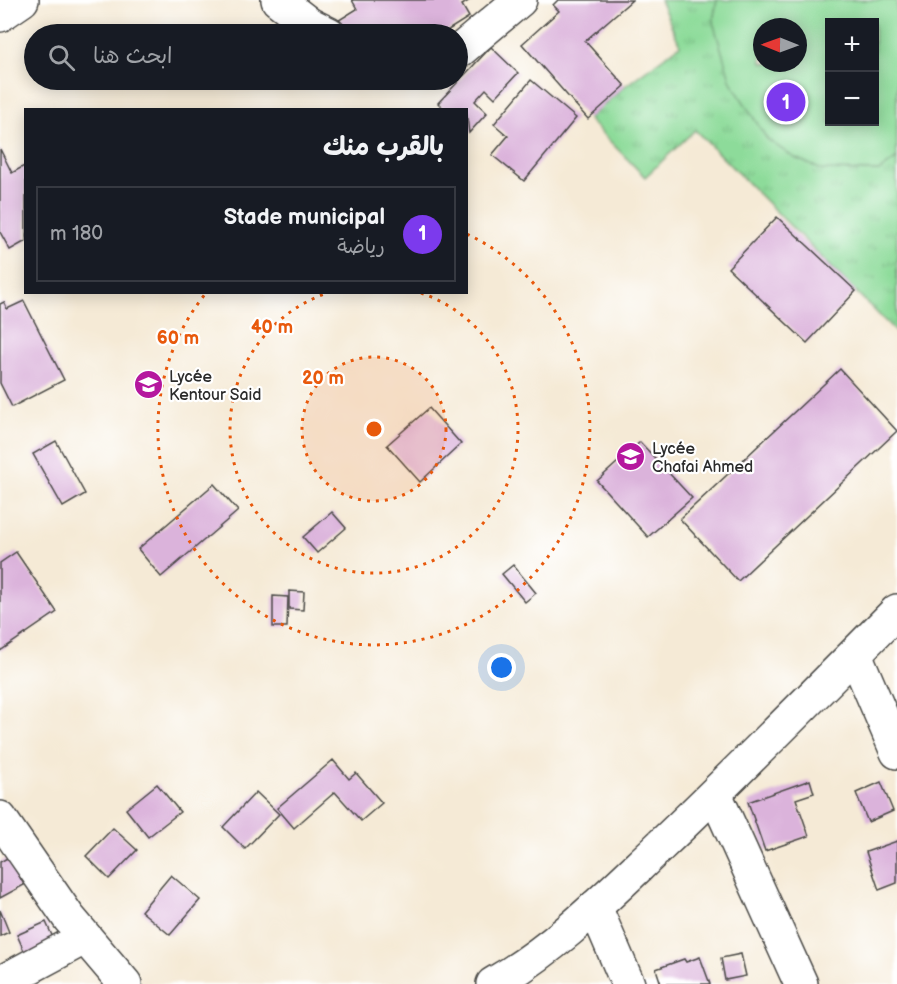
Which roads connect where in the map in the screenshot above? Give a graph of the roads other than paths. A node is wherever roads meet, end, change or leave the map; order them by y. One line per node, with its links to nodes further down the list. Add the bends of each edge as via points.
1 (22, 0): 4 (street)
2 (278, 0): 5 (street)
3 (520, 0): 6 (street)
4 (0, 15)
5 (309, 24)
6 (468, 44)
7 (897, 611): 8 (street)
8 (855, 654): 9 (street); 10 (street)
9 (897, 752)
10 (715, 794): 12 (street); 18 (street)
11 (0, 818): 13 (street)
12 (595, 908): 16 (street); 17 (street)
13 (84, 938): 14 (street); 15 (street)
14 (0, 983)
15 (124, 984)
16 (493, 984)
17 (628, 984)
18 (801, 984)

